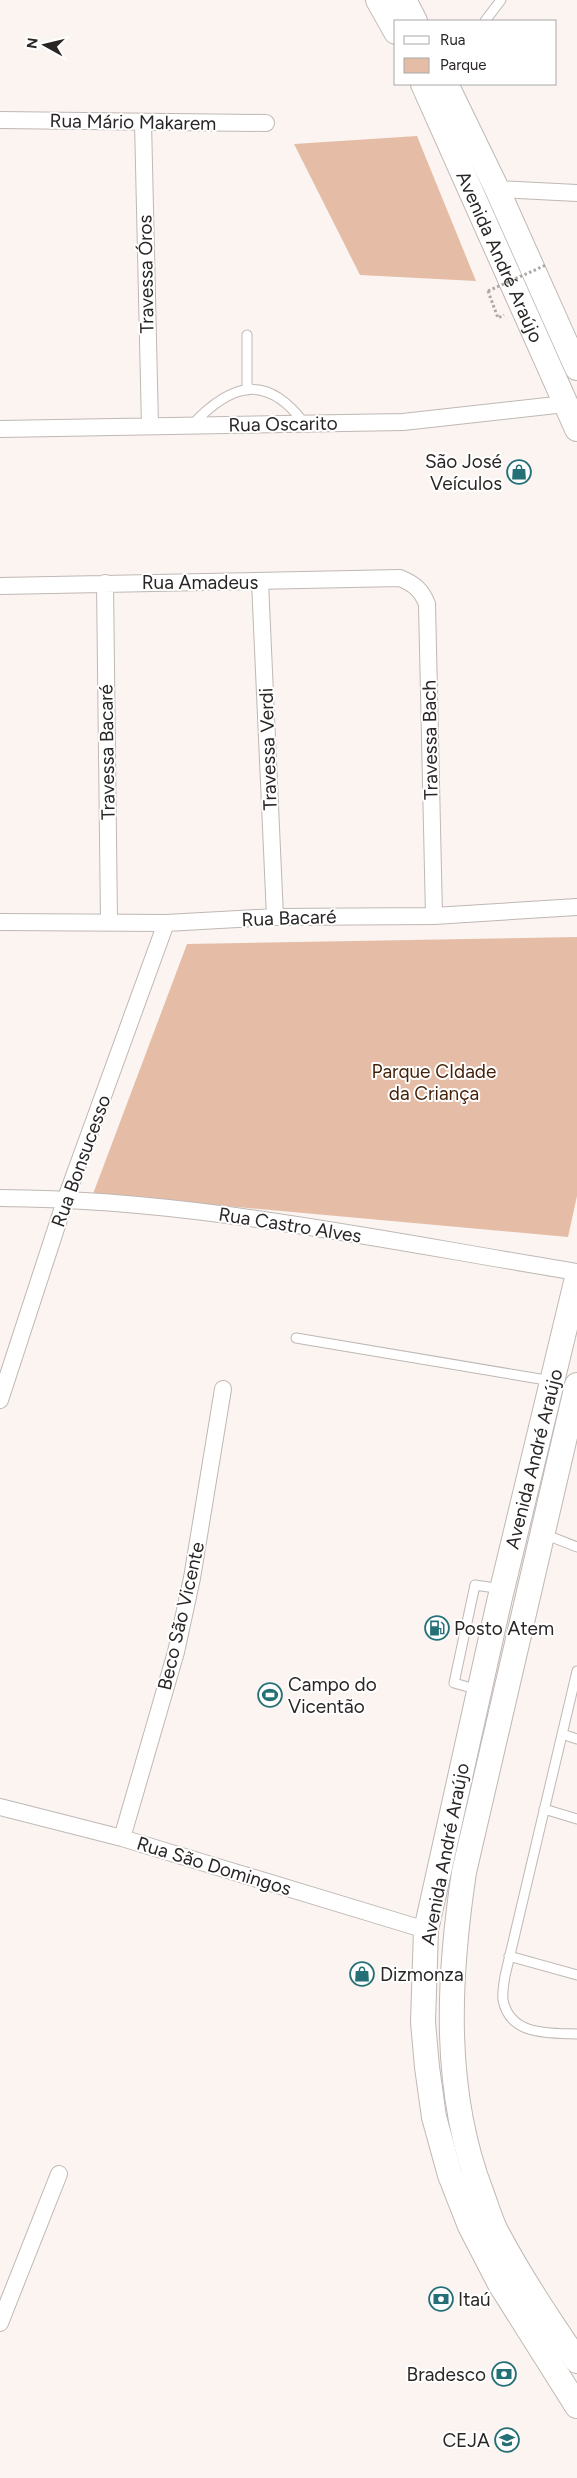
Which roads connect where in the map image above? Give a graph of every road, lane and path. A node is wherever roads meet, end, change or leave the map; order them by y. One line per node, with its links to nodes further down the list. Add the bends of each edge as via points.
1 (378, 0): 6 (main road)
2 (404, 0): 4 (main road)
3 (501, 0): 5 (lane)
4 (414, 20)
5 (486, 20)
6 (394, 28)
7 (423, 85): 19 (main road, Avenida André Araújo)
8 (450, 87): 12 (main road, Avenida André Araújo)
9 (0, 120): 10 (street, Rua Mário Makarem)
10 (143, 122): 11 (street, Rua Mário Makarem); 21 (street, Travessa Óros)
11 (266, 123)
12 (497, 189): 13 (street); 17 (main road, Avenida André Araújo)
13 (576, 192)
14 (546, 265): 15 (path, bridge, via 488,292)
15 (498, 318)
16 (247, 335): 18 (lane)
17 (577, 368)
18 (247, 390): 20 (lane, via 276,394 291,405); 22 (lane, via 218,401)
19 (565, 404): 20 (street, Rua Oscarito, via 403,422); 24 (main road, Avenida André Araújo)
20 (304, 423): 22 (street, Rua Oscarito)
21 (150, 426): 22 (street, Rua Oscarito); 23 (street, Rua Oscarito)
22 (192, 426)
23 (0, 429)
24 (577, 429)
25 (400, 578): 26 (street, Rua Amadeus); 30 (street, Travessa Bach, via 421,590 427,604)
26 (260, 582): 27 (street, Rua Amadeus); 31 (street, Travessa Verdi)
27 (106, 583): 28 (street, Rua Amadeus); 33 (street, Travessa Bacaré)
28 (0, 586)
29 (577, 907): 30 (street, Rua Bacaré)
30 (434, 916): 31 (street, Rua Bacaré)
31 (275, 917): 34 (street, Rua Bacaré)
32 (0, 922): 33 (street, Rua Bacaré)
33 (108, 922): 34 (street, Rua Bacaré)
34 (166, 923): 36 (street, Rua Bonsucesso)
35 (0, 1198): 36 (street, Rua Castro Alves)
36 (66, 1198): 37 (street, Rua Castro Alves, via 205,1210); 43 (street, Rua Bonsucesso)
37 (577, 1272)
38 (577, 1278): 40 (main road, Avenida André Araújo)
39 (296, 1338): 40 (lane)
40 (552, 1381): 53 (main road, Avenida André Araújo)
41 (577, 1385): 44 (main road, Avenida André Araújo)
42 (222, 1389): 52 (street, Beco São Vicente, via 192,1578 176,1652)
43 (1, 1396)
44 (542, 1533): 45 (lane); 59 (main road, Avenida André Araújo, via 464,1872 454,1938 453,2060 460,2116 472,2169 494,2228)
45 (577, 1547)
46 (577, 1671): 47 (lane)
47 (562, 1734): 48 (lane); 50 (lane)
48 (577, 1739)
49 (0, 1807): 52 (street, Rua São Domingos)
50 (544, 1808): 51 (lane); 54 (lane)
51 (577, 1818)
52 (122, 1838): 53 (street, Rua São Domingos)
53 (426, 1930): 60 (main road, Avenida André Araújo, via 426,2067 434,2117 450,2175 470,2226 500,2284)
54 (509, 1956): 55 (lane); 56 (lane, via 503,2000 513,2021 534,2031)
55 (577, 1975)
56 (577, 2034)
57 (60, 2174): 58 (street)
58 (0, 2323)
59 (577, 2361)
60 (577, 2406)

